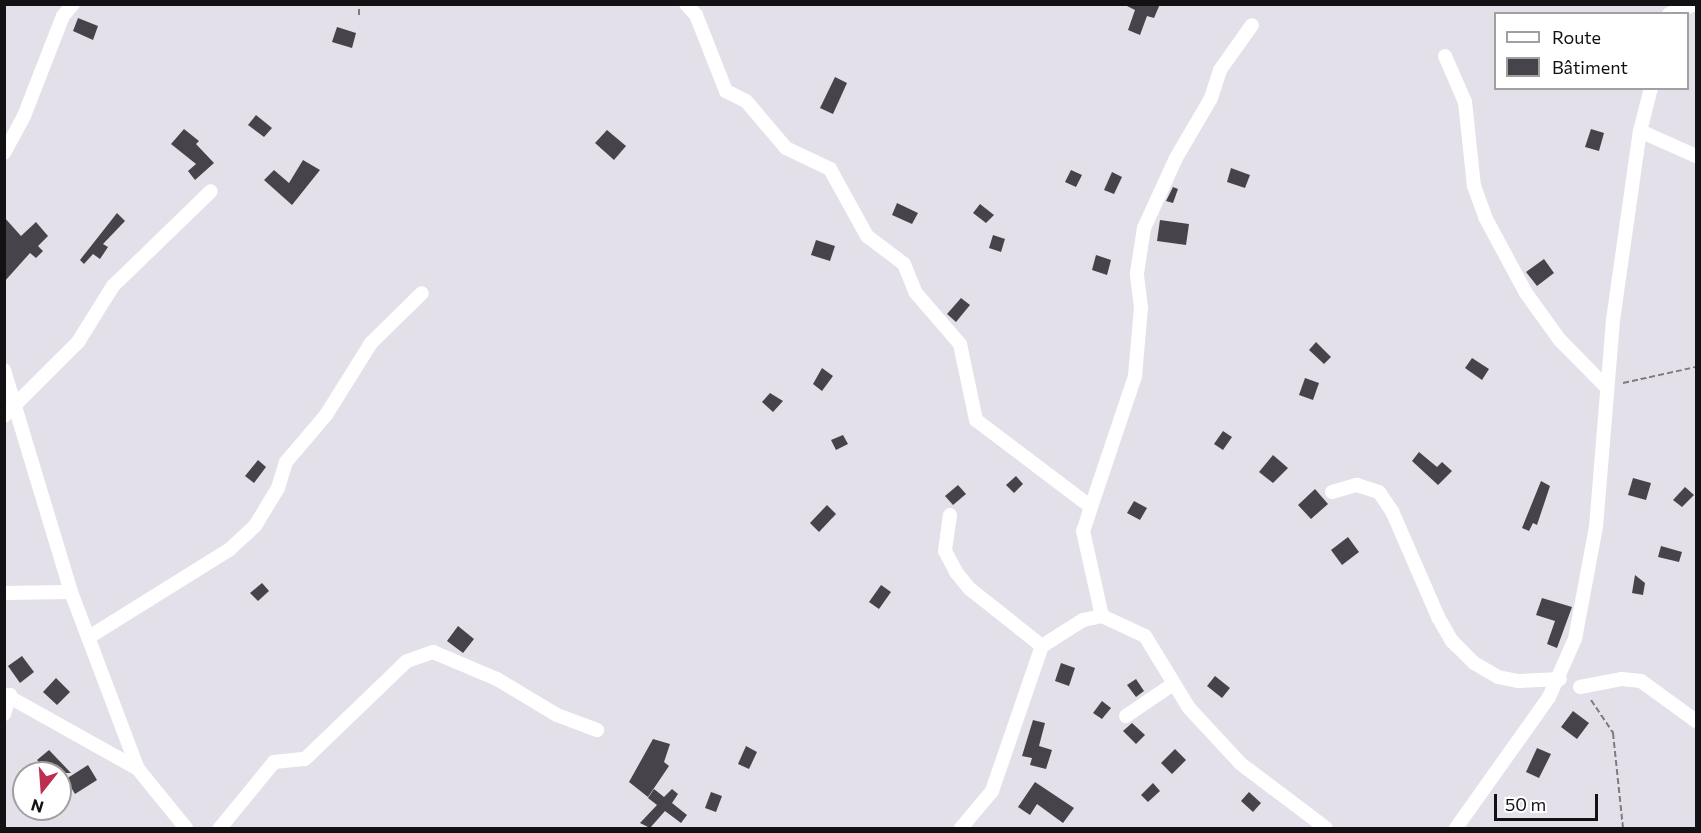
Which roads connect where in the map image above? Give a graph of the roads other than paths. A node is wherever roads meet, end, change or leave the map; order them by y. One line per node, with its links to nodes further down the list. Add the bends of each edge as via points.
1 (73, 4): 9 (street, via 63,16 24,116)
2 (686, 4): 18 (street, via 696,15 726,91 746,101 786,148 830,169 867,236 904,264 916,293 960,344 976,420)
3 (1695, 4): 4 (street)
4 (1671, 9)
5 (1252, 25): 18 (street, via 1220,70 1212,98 1176,158 1144,228 1137,273 1141,308 1135,376)
6 (1445, 56): 14 (street, via 1465,102 1474,186 1485,217 1526,293 1559,339)
7 (1650, 90): 8 (street)
8 (1640, 131): 10 (street); 14 (street)
9 (4, 153)
10 (1696, 156)
11 (211, 191): 15 (street, via 113,286 78,342)
12 (422, 293): 23 (street, via 371,343 326,415 286,462 278,488 255,526 229,550)
13 (4, 370): 15 (street)
14 (1605, 387): 25 (street, via 1596,527 1575,639)
15 (18, 406): 16 (street); 20 (street)
16 (4, 416)
17 (1332, 492): 25 (street, via 1357,485 1379,492 1392,511 1438,617 1452,641 1474,663 1498,677 1519,681)
18 (1091, 507): 22 (street, via 1083,531)
19 (950, 515): 24 (street, via 945,551 956,572 970,589)
20 (71, 592): 21 (street); 23 (street)
21 (4, 593)
22 (1102, 616): 24 (street, via 1083,620); 26 (street, via 1145,636)
23 (89, 637): 33 (street)
24 (1042, 646): 36 (street, via 992,791)
25 (1560, 679): 38 (street)
26 (1173, 684): 30 (street); 37 (street, via 1188,708 1241,764)
27 (1580, 687): 31 (street, via 1622,679 1641,681)
28 (7, 694): 29 (street); 33 (street)
29 (4, 714)
30 (1126, 716)
31 (1696, 721)
32 (597, 730): 35 (street, via 557,715 497,679 433,652 407,661 305,759 274,762)
33 (138, 770): 34 (street)
34 (186, 828)
35 (220, 828)
36 (961, 828)
37 (1326, 828)
38 (1456, 828)

